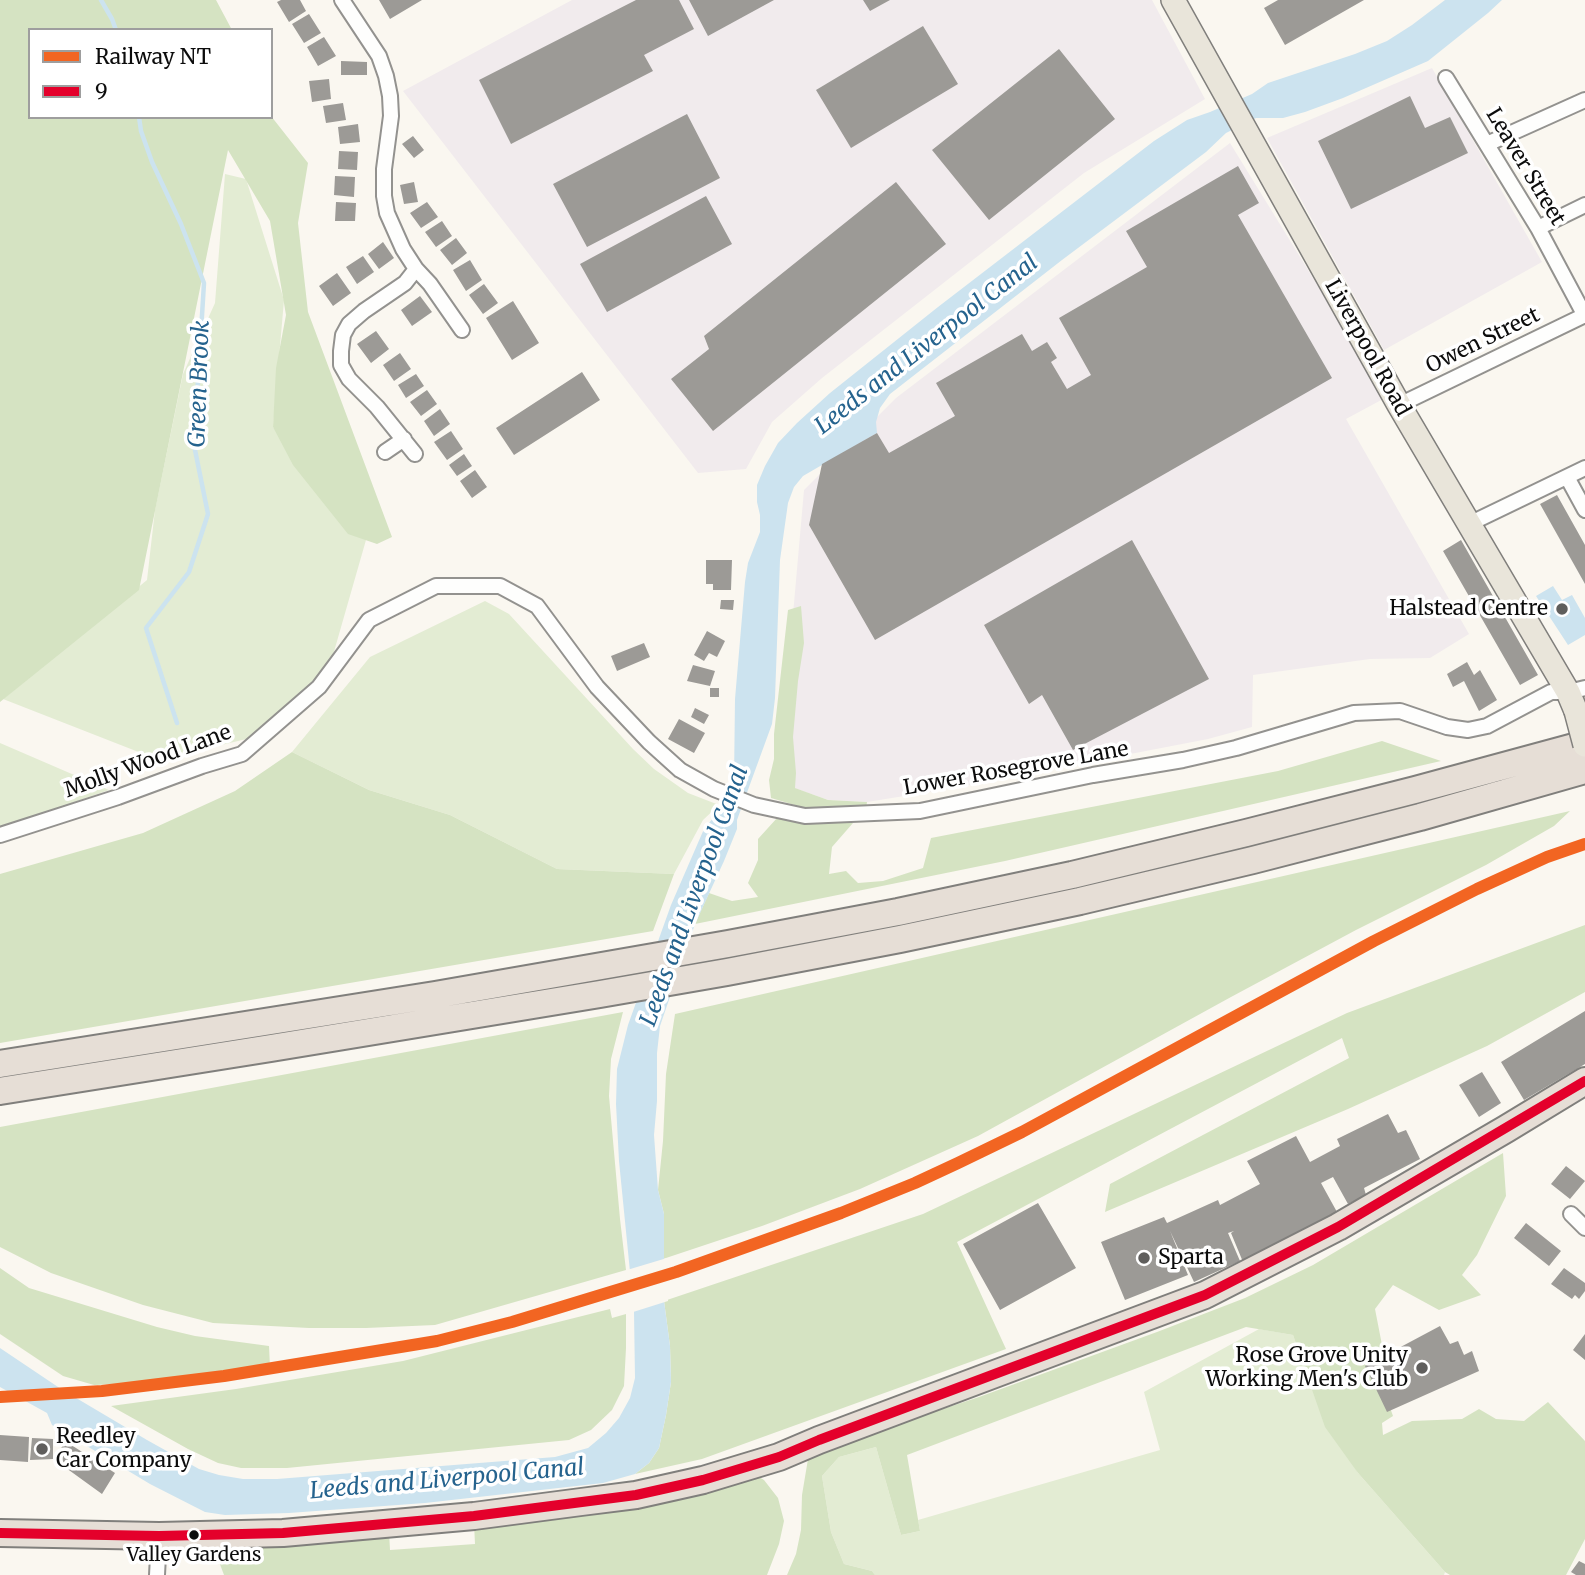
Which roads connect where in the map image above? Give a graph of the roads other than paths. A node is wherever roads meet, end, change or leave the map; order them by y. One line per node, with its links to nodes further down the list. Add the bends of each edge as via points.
1 (342, 0): 8 (street, via 379,56 386,76 391,116 384,196 387,214)
2 (1173, 0): 11 (main road, Liverpool Road)
3 (1446, 78): 5 (street, Leaver Street)
4 (1585, 100): 5 (street)
5 (1487, 144): 7 (street, Leaver Street)
6 (1585, 205): 7 (street)
7 (1538, 228): 9 (street, Leaver Street)
8 (416, 269): 10 (street); 12 (street, via 405,283 349,324 341,351 341,365 349,379)
9 (1585, 316): 11 (street, Owen Street)
10 (462, 330)
11 (1399, 405): 18 (main road, Liverpool Road)
12 (404, 439): 13 (street); 14 (street)
13 (385, 452)
14 (415, 454)
15 (1585, 468): 16 (street)
16 (1567, 477): 17 (street); 18 (street)
17 (1585, 510)
18 (1469, 524): 20 (main road, Liverpool Road)
19 (500, 586): 20 (street, Lower Rosegrove Lane, via 537,607 597,687 680,770 754,805 805,816 920,811 1236,748 1353,713 1400,711 1468,730 1487,726 1551,692); 23 (street, Molly Wood Lane, via 436,586 369,620 319,687 242,754)
20 (1576, 697): 21 (main road, Liverpool Road, bridge)
21 (1585, 745): 24 (highway, via 1072,875 898,912 435,995)
22 (1585, 770): 26 (highway, via 1420,817 1080,901 727,972)
23 (0, 835)
24 (0, 1064)
25 (1585, 1081): 27 (highway)
26 (0, 1091)
27 (1556, 1098): 28 (highway); 32 (highway, via 1338,1227 1205,1295 779,1457 636,1495 474,1516 283,1532)
28 (1585, 1105)
29 (1571, 1214): 30 (street)
30 (1585, 1228)
31 (0, 1533): 32 (highway)
32 (159, 1536): 33 (street)
33 (157, 1575)

